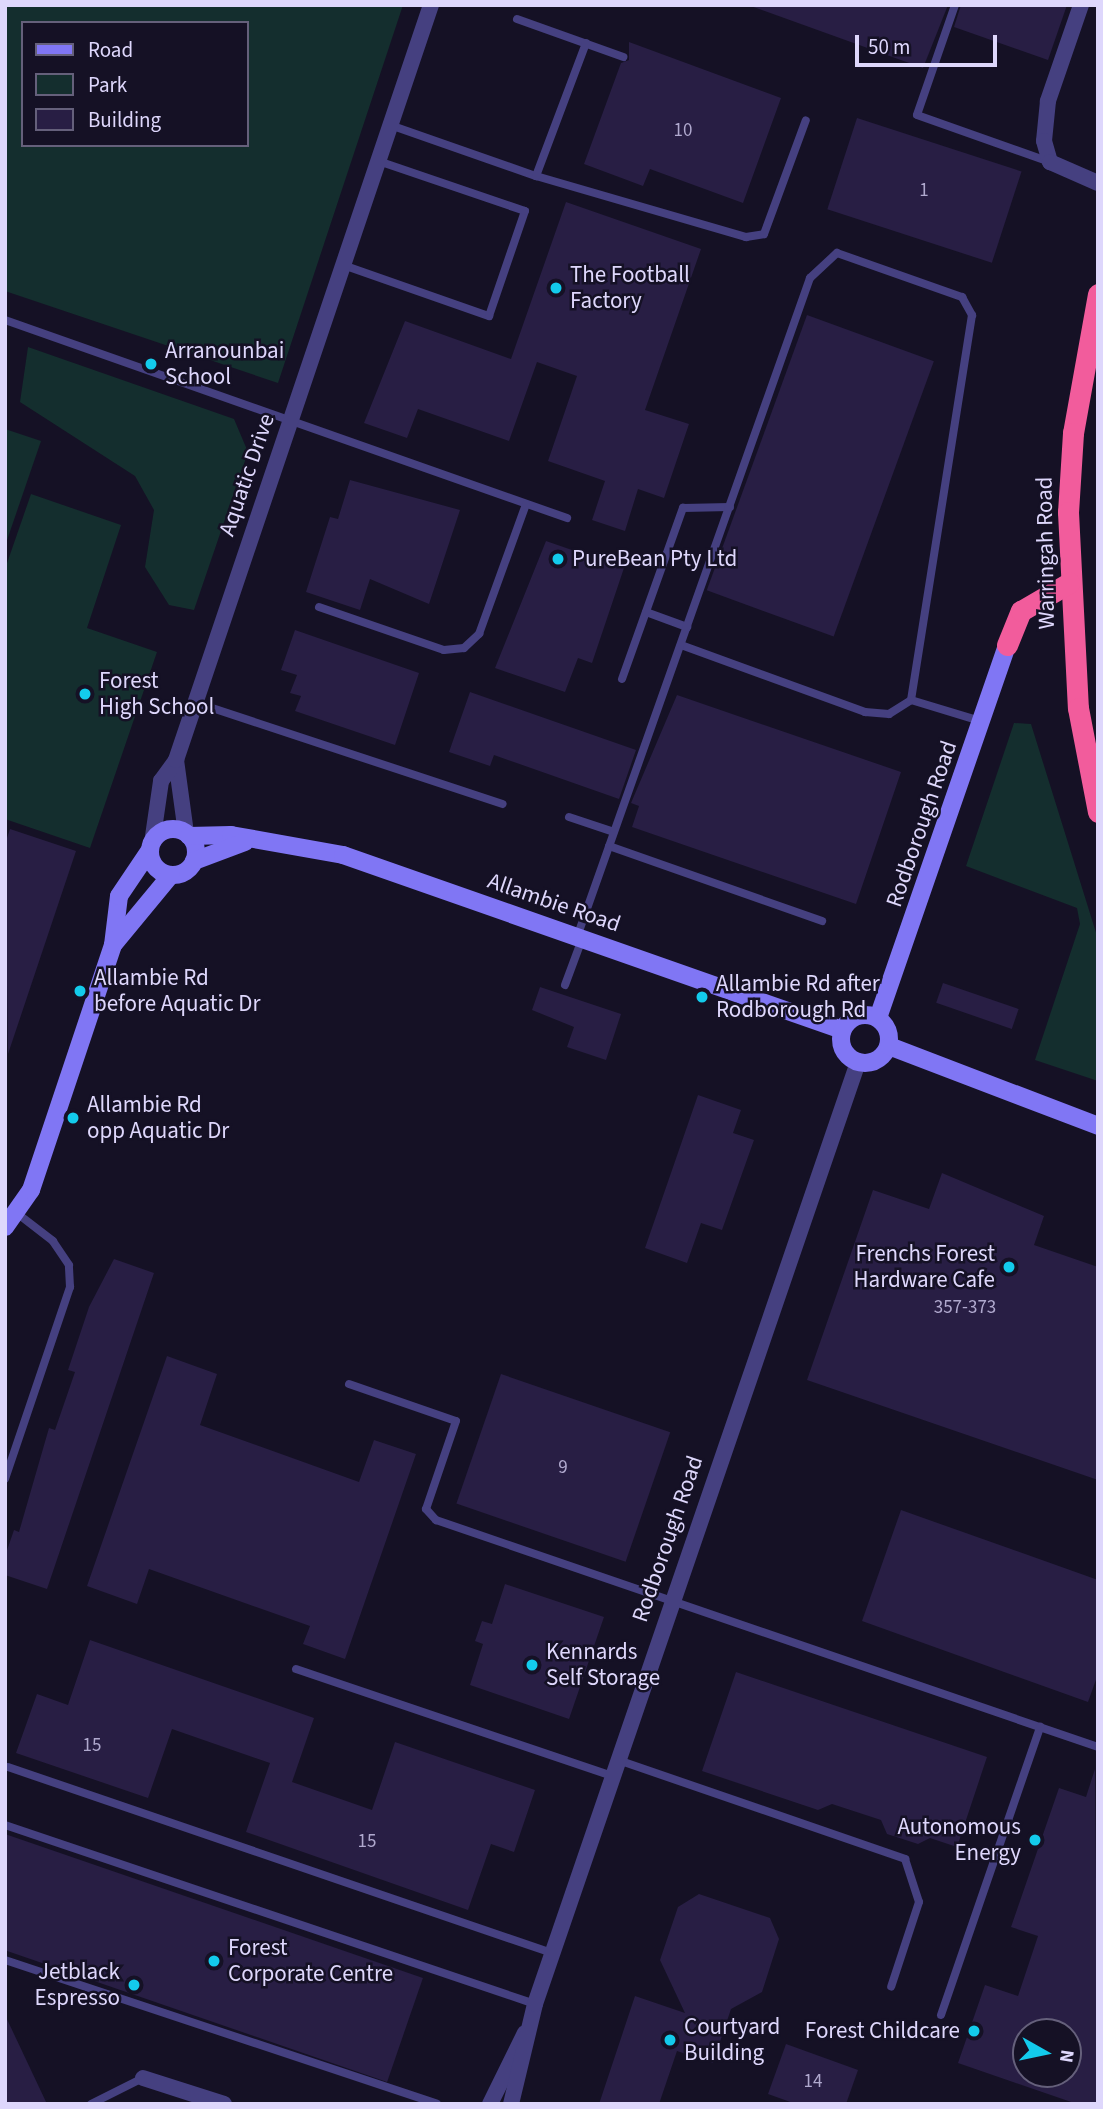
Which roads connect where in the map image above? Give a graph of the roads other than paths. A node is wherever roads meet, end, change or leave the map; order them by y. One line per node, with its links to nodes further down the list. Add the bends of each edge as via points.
1 (430, 5): 8 (street, Aquatic Drive)
2 (955, 5): 10 (lane, via 917,115)
3 (1081, 5): 10 (street, via 1048,101 1044,141)
4 (517, 19): 5 (lane)
5 (586, 43): 6 (lane); 11 (lane)
6 (623, 57)
7 (806, 120): 11 (lane, via 764,234 746,237)
8 (390, 125): 9 (street, Aquatic Drive); 11 (lane)
9 (378, 161): 13 (street, Aquatic Drive); 13 (lane, via 525,211 489,316)
10 (1050, 162): 12 (street)
11 (536, 176)
12 (1098, 183)
13 (343, 265): 16 (street, Aquatic Drive)
14 (1098, 294): 20 (highway, Warringah Road, via 1073,433)
15 (5, 320): 16 (lane)
16 (290, 420): 17 (lane); 28 (street, Aquatic Drive)
17 (526, 504): 19 (lane); 21 (lane, via 479,634 464,648 444,650)
18 (730, 507): 22 (lane, via 683,508); 23 (lane); 27 (lane, via 810,278 825,261 837,253 962,297 972,315)
19 (567, 518)
20 (1069, 583): 25 (highway, via 1021,611); 32 (highway, Warringah Road, via 1078,708)
21 (318, 607)
22 (646, 612): 23 (lane); 26 (lane)
23 (687, 628): 24 (lane)
24 (681, 645): 27 (lane, via 865,712 889,714); 34 (lane)
25 (1007, 645): 29 (main road, Rodborough Road)
26 (622, 678)
27 (911, 700): 29 (lane)
28 (194, 702): 30 (street, Aquatic Drive); 31 (lane)
29 (983, 722): 45 (main road, Rodborough Road)
30 (176, 760): 35 (street, Aquatic Drive); 38 (street, Aquatic Drive, via 161,781)
31 (503, 804)
32 (1098, 812)
33 (569, 817): 34 (lane)
34 (614, 832): 37 (lane)
35 (188, 834): 36 (main road, Allambie Road, via 231,835); 38 (main road, via 168,830); 39 (main road)
36 (245, 842): 39 (main road, Allambie Road); 42 (main road, Allambie Road, via 297,844 343,855)
37 (610, 846): 41 (lane); 42 (lane)
38 (151, 847): 40 (main road, via 158,870); 43 (main road, via 119,896)
39 (194, 861): 40 (main road)
40 (171, 875): 43 (main road)
41 (822, 920)
42 (580, 938): 44 (lane); 46 (main road, Allambie Road)
43 (113, 945): 50 (main road)
44 (565, 985)
45 (878, 1018): 46 (main road, via 857,1016); 47 (main road)
46 (842, 1030): 48 (main road, via 842,1046)
47 (889, 1045): 48 (main road, via 880,1059); 49 (main road)
48 (858, 1062): 53 (street, Rodborough Road)
49 (1098, 1126)
50 (12, 1220): 52 (lane, via 53,1241 69,1265 70,1287)
51 (349, 1384): 53 (lane, via 456,1421 426,1509 436,1520)
52 (5, 1479)
53 (672, 1602): 55 (lane); 57 (street, Rodborough Road)
54 (296, 1669): 59 (lane)
55 (1041, 1727): 56 (lane); 65 (lane)
56 (1098, 1747)
57 (618, 1760): 59 (street, Rodborough Road); 63 (lane, via 905,1859 919,1902)
58 (8, 1767): 61 (lane)
59 (613, 1776): 61 (street, Rodborough Road)
60 (5, 1825): 64 (lane)
61 (552, 1953): 64 (street, Rodborough Road)
62 (5, 1960): 70 (lane)
63 (891, 1987)
64 (535, 2004): 66 (street, Rodborough Road)
65 (941, 2015)
66 (526, 2031): 71 (street, Rodborough Road, via 510,2052); 72 (street, Rodborough Road)
67 (143, 2078): 68 (lane); 69 (street)
68 (91, 2104)
69 (224, 2104)
70 (437, 2104)
71 (490, 2104)
72 (512, 2104)

